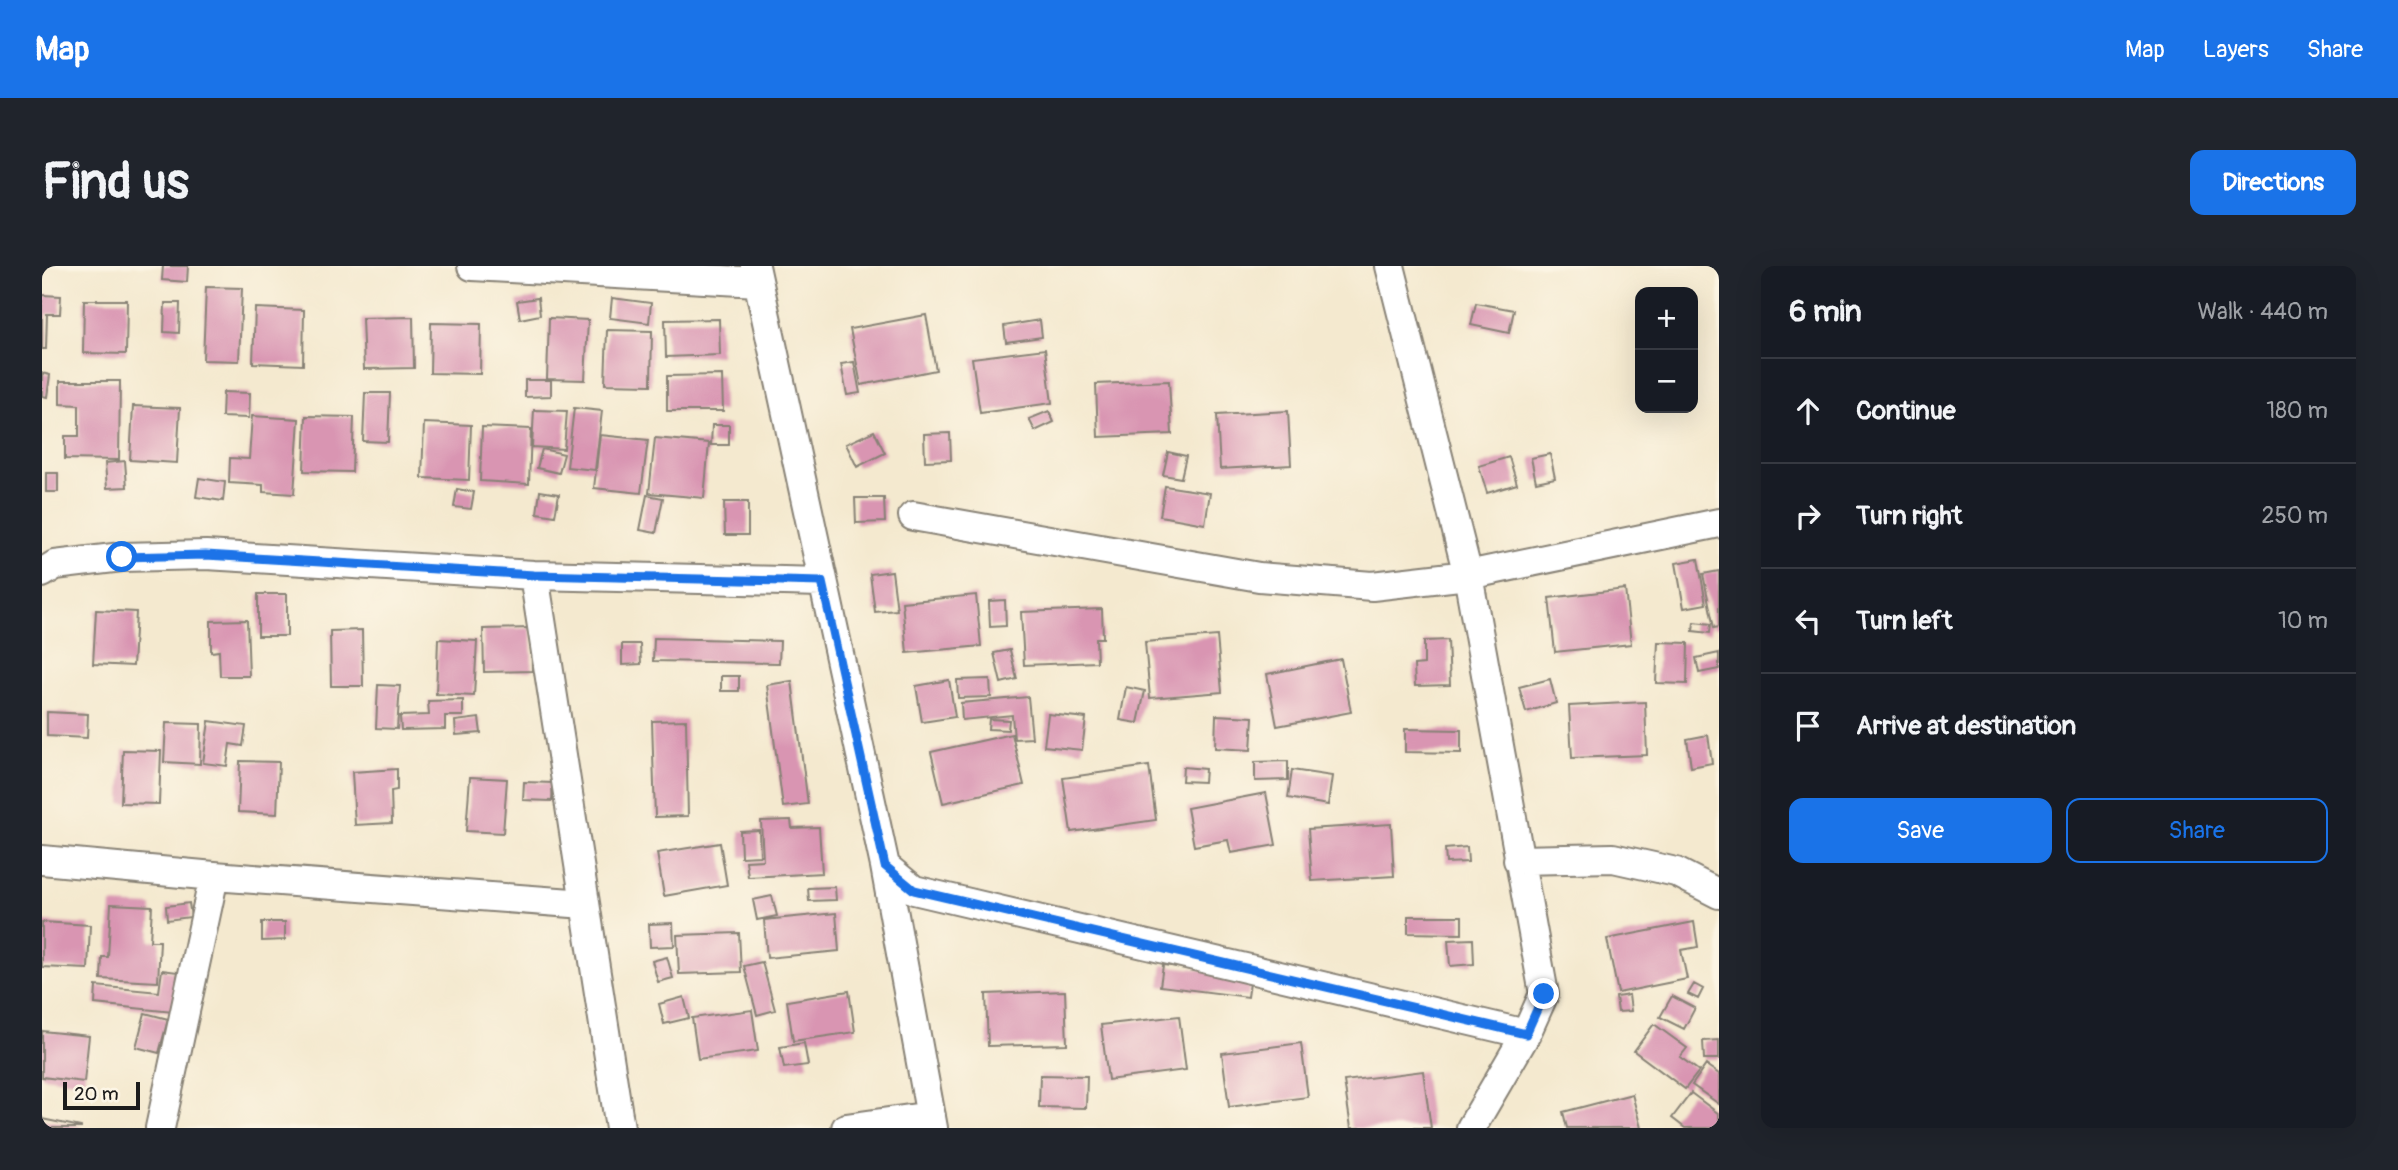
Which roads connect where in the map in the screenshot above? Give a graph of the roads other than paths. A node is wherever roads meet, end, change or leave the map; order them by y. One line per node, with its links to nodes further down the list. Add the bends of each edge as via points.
1 (472, 266): 3 (street)
2 (1390, 266): 8 (street)
3 (756, 274): 9 (street)
4 (913, 516): 8 (street, via 1259,577 1372,586)
5 (1719, 523): 8 (street)
6 (42, 573): 7 (street, via 55,565 108,558 206,555)
7 (534, 575): 9 (street); 15 (street)
8 (1468, 575): 11 (street)
9 (822, 582): 12 (street)
10 (42, 860): 13 (street)
11 (1518, 860): 14 (street, via 1613,858 1676,872); 16 (street, via 1544,994)
12 (885, 866): 16 (street, via 914,890); 17 (street)
13 (214, 876): 15 (street); 18 (street)
14 (1719, 894)
15 (585, 904): 19 (street)
16 (1526, 1034): 21 (street)
17 (932, 1122): 20 (street)
18 (160, 1128)
19 (620, 1128)
20 (846, 1128)
21 (1471, 1128)

